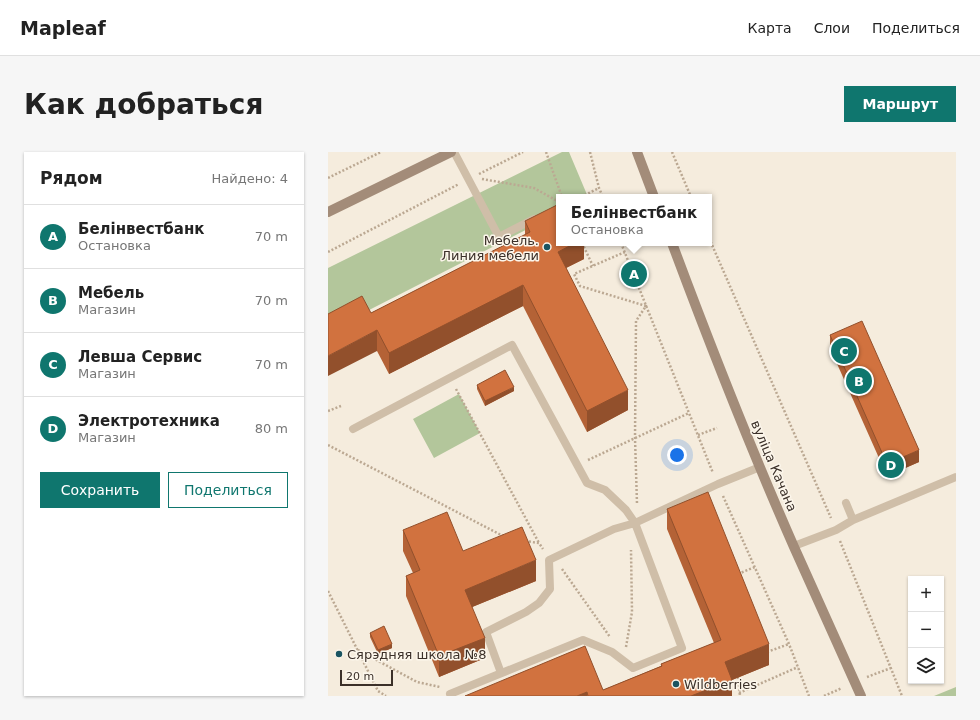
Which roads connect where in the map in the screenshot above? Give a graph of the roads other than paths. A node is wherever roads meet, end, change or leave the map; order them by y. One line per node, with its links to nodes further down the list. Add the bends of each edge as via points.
1 (450, 152): 5 (main road)
2 (454, 152): 6 (lane, via 499,237)
3 (637, 152): 4 (main road)
4 (653, 194)
5 (328, 212)
6 (541, 215)
7 (673, 246): 9 (main road, вуліца Качана)
8 (353, 429): 13 (lane, via 512,345 587,483 605,490 626,510)
9 (760, 467): 13 (lane); 14 (main road, вуліца Качана)
10 (956, 477): 12 (lane)
11 (846, 503): 12 (lane)
12 (853, 520): 14 (lane, via 836,530)
13 (633, 524): 15 (lane, via 614,529 549,560 550,589 539,603 486,632); 15 (lane, via 682,648 633,668 612,652 583,640)
14 (794, 546): 17 (main road, вуліца Качана)
15 (501, 673): 16 (lane)
16 (450, 694)
17 (861, 696)

